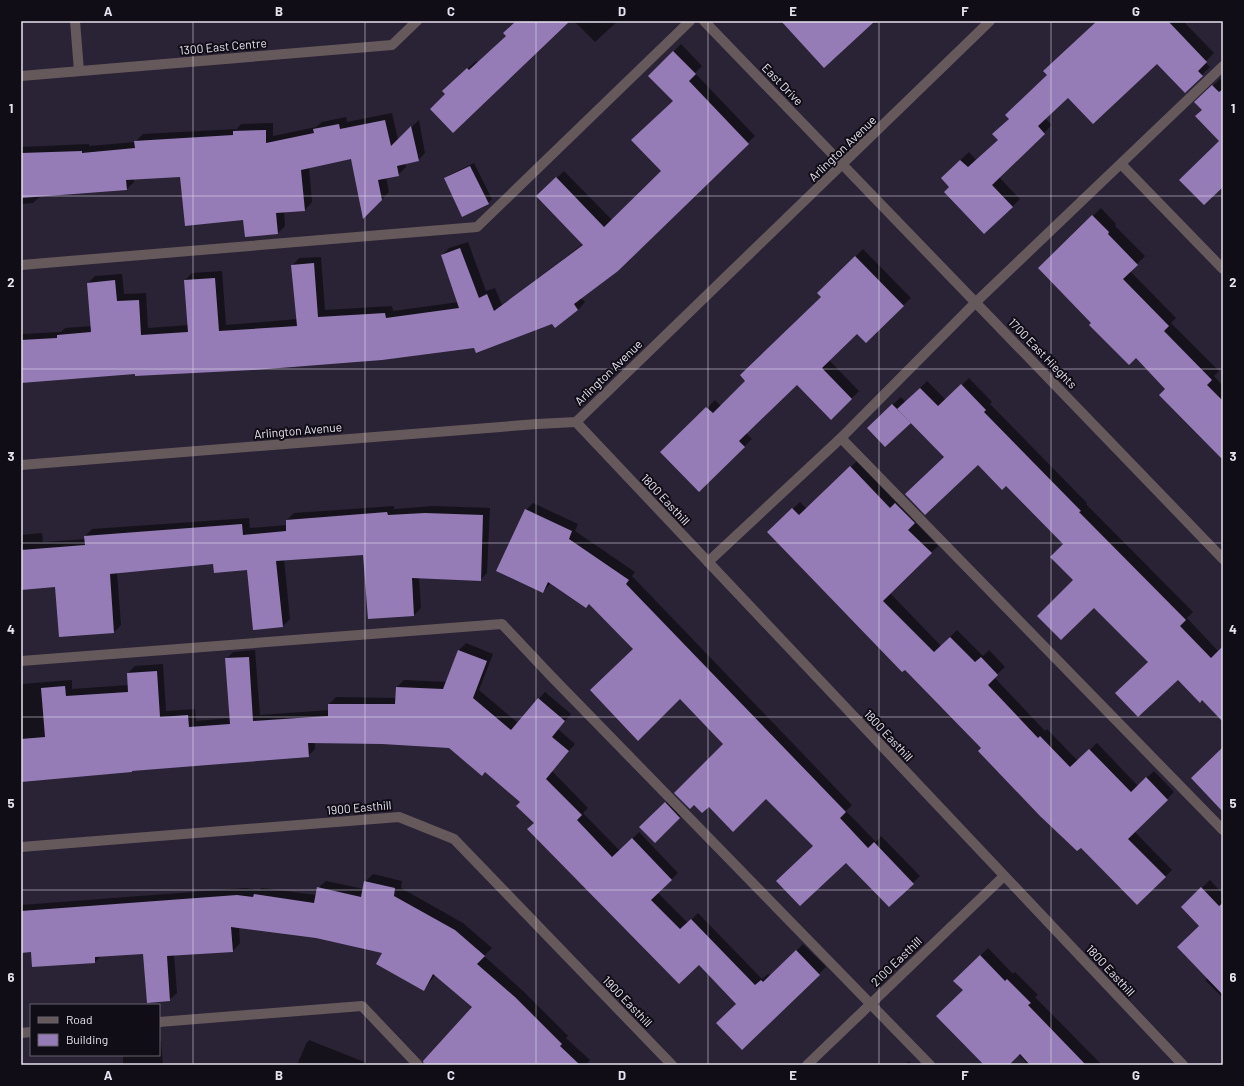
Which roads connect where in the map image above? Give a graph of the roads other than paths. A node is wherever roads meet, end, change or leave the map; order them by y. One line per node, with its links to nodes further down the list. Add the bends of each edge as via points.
1 (75, 21): 7 (street)
2 (417, 21): 7 (street, 1300 East Centre, via 392,45)
3 (690, 21): 11 (street, via 477,227)
4 (704, 21): 9 (street, East Drive)
5 (990, 21): 9 (street, Arlington Avenue)
6 (1223, 66): 10 (street)
7 (79, 71): 8 (street, 1300 East Centre)
8 (21, 76)
9 (842, 165): 13 (street, 1700 East Hieghts); 14 (street, Arlington Avenue)
10 (1122, 165): 12 (street); 13 (street)
11 (21, 265)
12 (1223, 270)
13 (976, 302): 15 (street); 17 (street, 1700 East Hieghts)
14 (576, 422): 16 (street, Arlington Avenue); 18 (street, 1800 Easthill)
15 (841, 438): 18 (street); 20 (street)
16 (21, 465)
17 (1223, 559)
18 (708, 562): 22 (street, 1800 Easthill)
19 (21, 661): 23 (street, via 502,624)
20 (1223, 830)
21 (21, 847): 26 (street, 1900 Easthill, via 399,817 454,839)
22 (1004, 876): 23 (street, 2100 Easthill); 29 (street, 1800 Easthill)
23 (869, 1005): 27 (street, 2100 Easthill); 28 (street)
24 (160, 1022): 25 (street, via 362,1006)
25 (418, 1065)
26 (672, 1065)
27 (807, 1065)
28 (930, 1065)
29 (1183, 1065)

